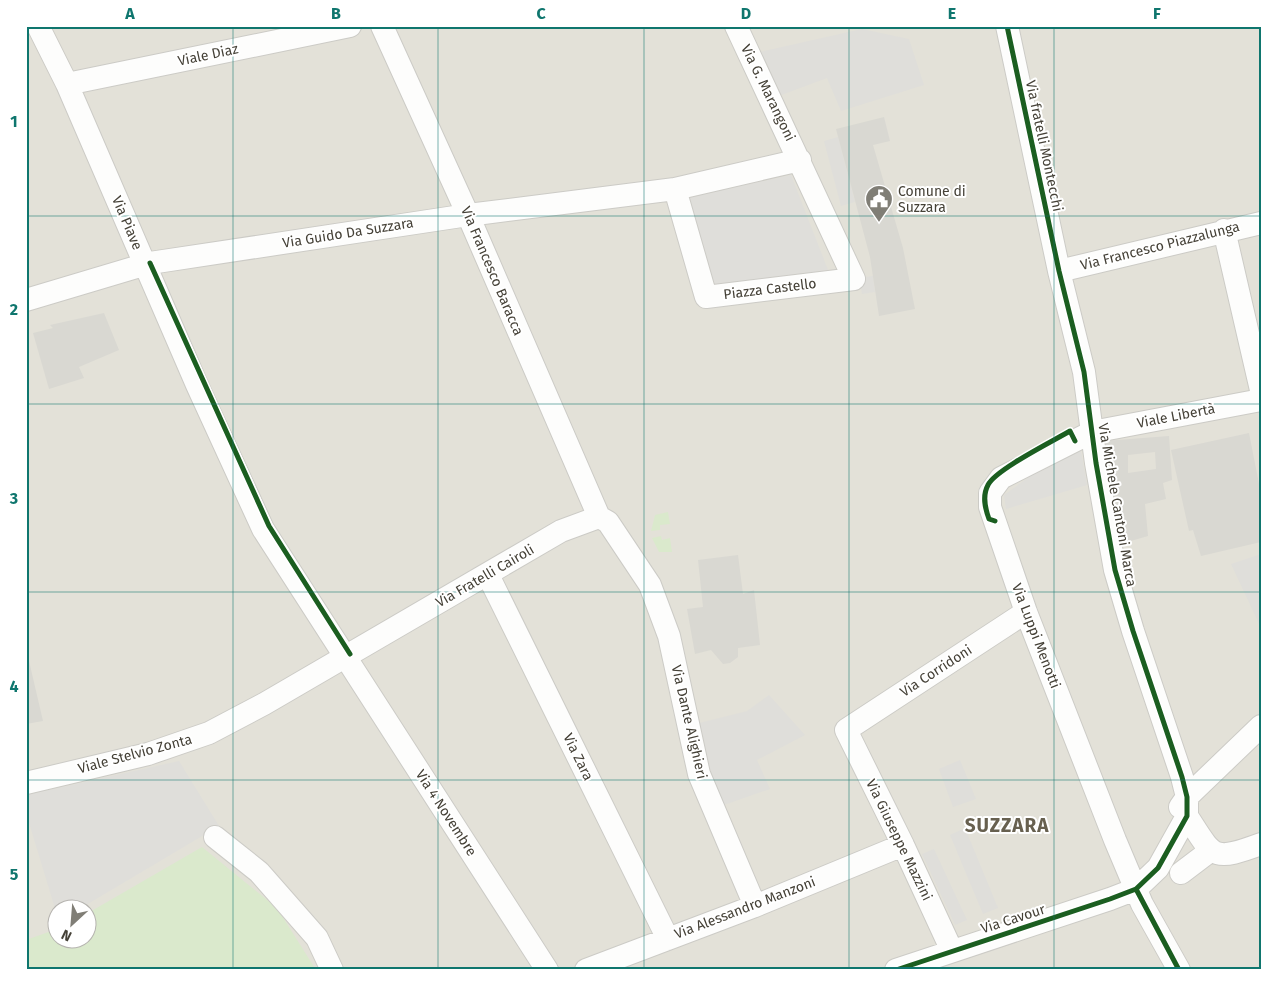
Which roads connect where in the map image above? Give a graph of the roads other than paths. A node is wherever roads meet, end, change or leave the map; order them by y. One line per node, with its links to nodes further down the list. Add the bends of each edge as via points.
1 (38, 26): 6 (street, Via Piave)
2 (350, 26): 6 (street, Viale Diaz)
3 (382, 26): 9 (street, Via Francesco Baracca)
4 (736, 26): 7 (street, Via G. Marangoni)
5 (1007, 26): 13 (street, Via fratelli Montecchi)
6 (67, 84): 12 (street, Via Piave)
7 (800, 160): 8 (street); 8 (street, Piazza Castello, via 854,279 706,298)
8 (675, 189): 9 (street, Via Guido Da Suzzara)
9 (468, 215): 12 (street, Via Guido Da Suzzara); 18 (street, Via Francesco Baracca)
10 (1261, 223): 11 (street, Via Francesco Piazzalunga)
11 (1224, 230): 13 (street, Via Francesco Piazzalunga); 15 (street)
12 (144, 264): 14 (street, Via Guido Da Suzzara); 21 (street, Via Piave, via 263,529)
13 (1059, 271): 17 (street, Via Michele Cantoni Marca, via 1084,372)
14 (26, 300)
15 (1261, 390)
16 (1261, 400): 17 (street, Viale Libertà)
17 (1092, 432): 20 (street, Via Luppi Menotti, via 1001,478 990,493 990,507); 25 (street, Via Michele Cantoni Marca, via 1115,570 1182,777)
18 (599, 517): 19 (street, Via Fratelli Cairoli, via 562,531); 32 (street, Via Dante Alighieri, via 608,522 650,585 669,636 700,774)
19 (488, 575): 21 (street, Via Fratelli Cairoli); 33 (street, Via Zara)
20 (1026, 612): 23 (street, Via Corridoni); 31 (street, Via Luppi Menotti)
21 (344, 657): 24 (street, Viale Stelvio Zonta, via 209,733 148,754); 36 (street, Via 4 Novembre)
22 (1261, 726): 25 (street)
23 (846, 730): 28 (street, Via Giuseppe Mazzini)
24 (26, 782)
25 (1187, 807): 29 (street, Via Michele Cantoni Marca); 31 (street, via 1153,847)
26 (215, 838): 35 (street, via 259,872 317,938)
27 (1261, 844): 29 (street, via 1231,855 1216,854)
28 (903, 845): 32 (street, Via Alessandro Manzoni); 34 (street, Via Giuseppe Mazzini)
29 (1210, 850): 30 (street)
30 (1180, 873)
31 (1136, 888): 34 (street, Via Cavour); 39 (street, Via Luppi Menotti)
32 (755, 906): 33 (street, Via Alessandro Manzoni)
33 (668, 938): 37 (street, Via Alessandro Manzoni)
34 (952, 950): 38 (street, Via Cavour)
35 (332, 970)
36 (547, 970)
37 (586, 970)
38 (896, 970)
39 (1179, 970)

